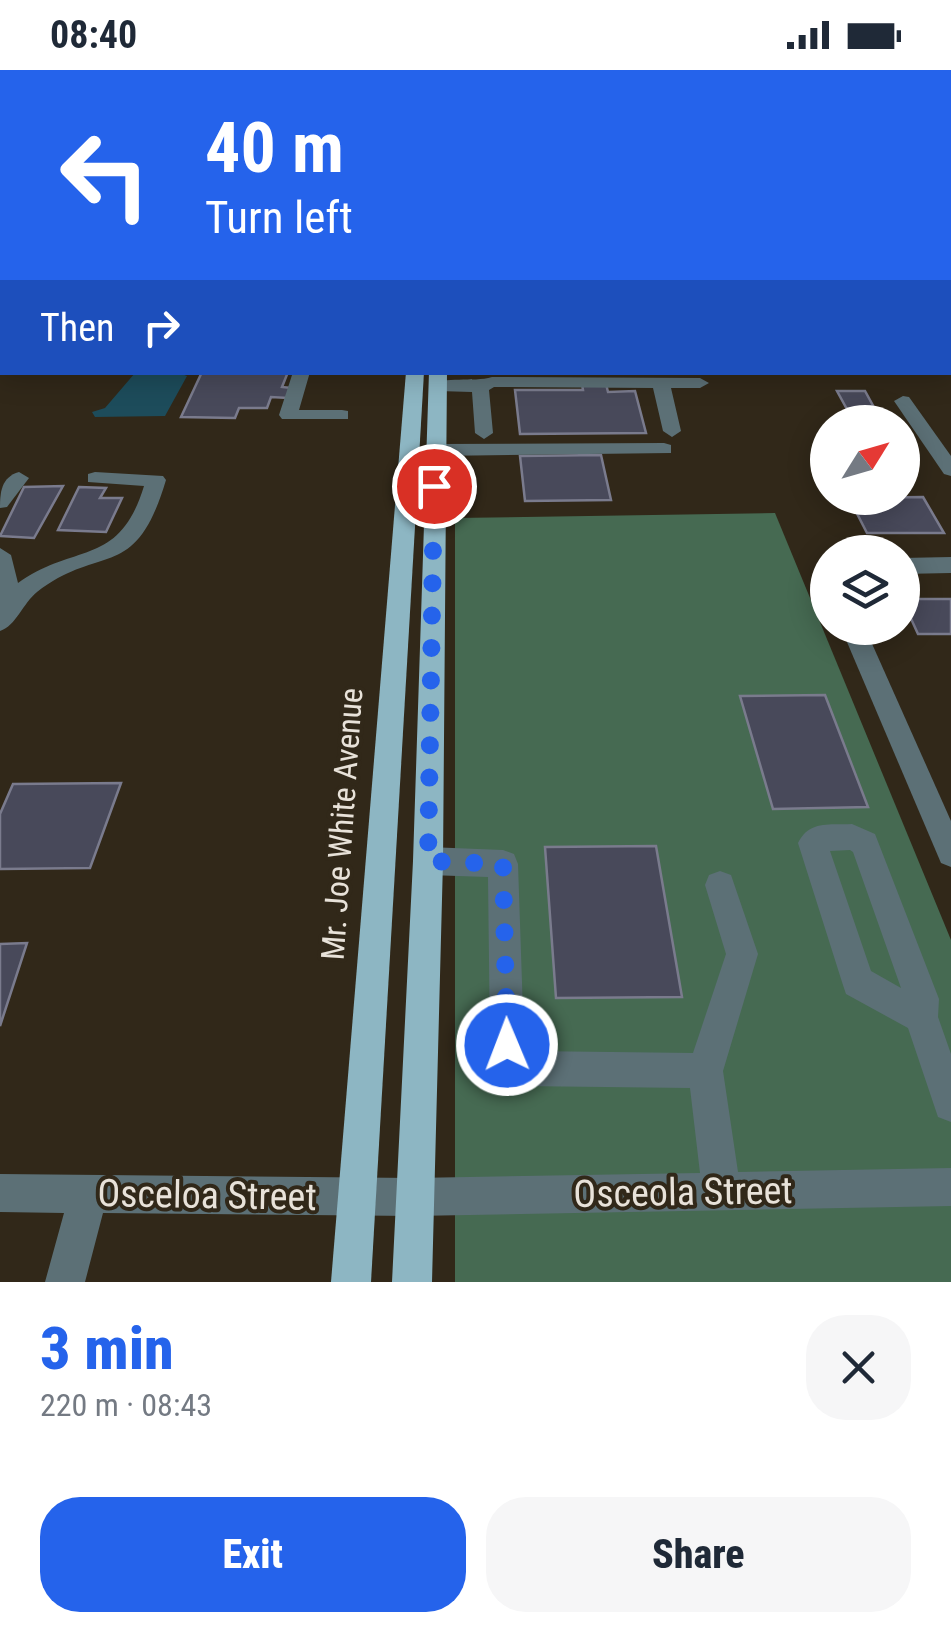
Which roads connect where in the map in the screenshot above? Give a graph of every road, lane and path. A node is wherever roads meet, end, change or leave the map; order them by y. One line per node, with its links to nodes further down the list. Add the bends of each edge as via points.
1 (301, 375): 7 (street, via 288,416)
2 (430, 377): 5 (street); 9 (main road); 31 (main road, Mr. Joe White Avenue)
3 (661, 383): 4 (street); 5 (street); 9 (street, via 668,440)
4 (700, 383)
5 (480, 387): 8 (street)
6 (904, 402): 10 (street)
7 (342, 416)
8 (484, 433)
9 (436, 450): 22 (main road)
10 (951, 470)
11 (19, 478): 13 (street)
12 (95, 478): 17 (street, via 156,480 138,530)
13 (0, 502)
14 (0, 555): 17 (street)
15 (920, 566): 16 (street)
16 (951, 566)
17 (11, 600): 18 (street)
18 (0, 622)
19 (861, 645): 20 (street)
20 (941, 809): 21 (street)
21 (951, 854)
22 (428, 861): 25 (street, via 503,864 507,1045 519,1068); 32 (main road)
23 (720, 884): 25 (street, via 742,954)
24 (921, 1018): 24 (street, via 922,999 865,843 817,838 813,843 858,982); 26 (street)
25 (705, 1071): 28 (street)
26 (951, 1104)
27 (951, 1187): 28 (street, Osceola Street)
28 (722, 1192): 32 (street, Osceola Street)
29 (0, 1193): 30 (street, Osceloa Street)
30 (89, 1193): 31 (street, Osceloa Street); 33 (street)
31 (356, 1197): 32 (street, Osceloa Street); 34 (main road, Mr. Joe White Avenue)
32 (414, 1198): 35 (main road)
33 (65, 1282)
34 (351, 1282)
35 (412, 1282)

